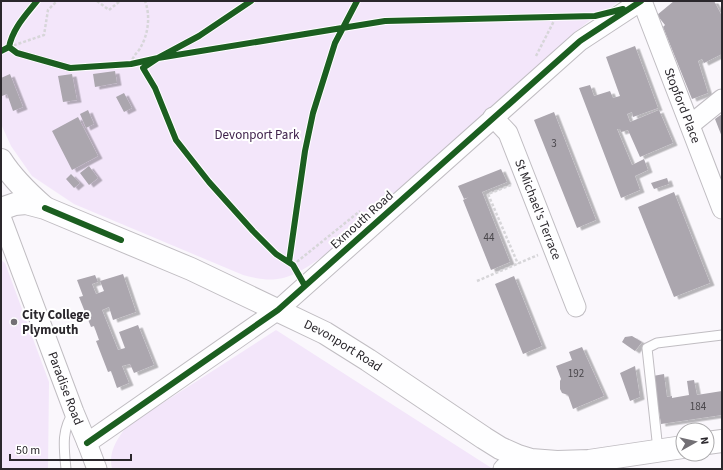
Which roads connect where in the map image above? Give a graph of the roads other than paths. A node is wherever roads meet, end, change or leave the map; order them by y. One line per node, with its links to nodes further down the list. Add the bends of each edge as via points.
1 (642, 1): 3 (street, Exmouth Road, via 580,40); 4 (street, Stopford Place)
2 (722, 99): 4 (street)
3 (493, 117): 10 (street, St Michael's Terrace, via 508,133); 11 (street, Exmouth Road)
4 (690, 125): 8 (street, Stopford Place)
5 (1, 160): 6 (street, via 26,192)
6 (45, 208): 7 (street, Devonport Road, via 26,203); 11 (street, Devonport Road, via 191,269)
7 (1, 209)
8 (722, 209)
9 (1, 217): 13 (street, Paradise Road)
10 (576, 307)
11 (278, 310): 14 (street, Exmouth Road); 17 (street, Devonport Road, via 325,333 368,360 500,448)
12 (722, 335): 16 (lane, via 657,343 647,348)
13 (74, 412): 14 (street, Paradise Road); 19 (lane, via 68,421 64,440)
14 (87, 443): 20 (street, Paradise Road)
15 (675, 448): 16 (street, Devonport Road)
16 (658, 450): 18 (street, Devonport Road)
17 (510, 462): 18 (street, Devonport Road, via 531,460)
18 (589, 465)
19 (66, 469)
20 (97, 469)

